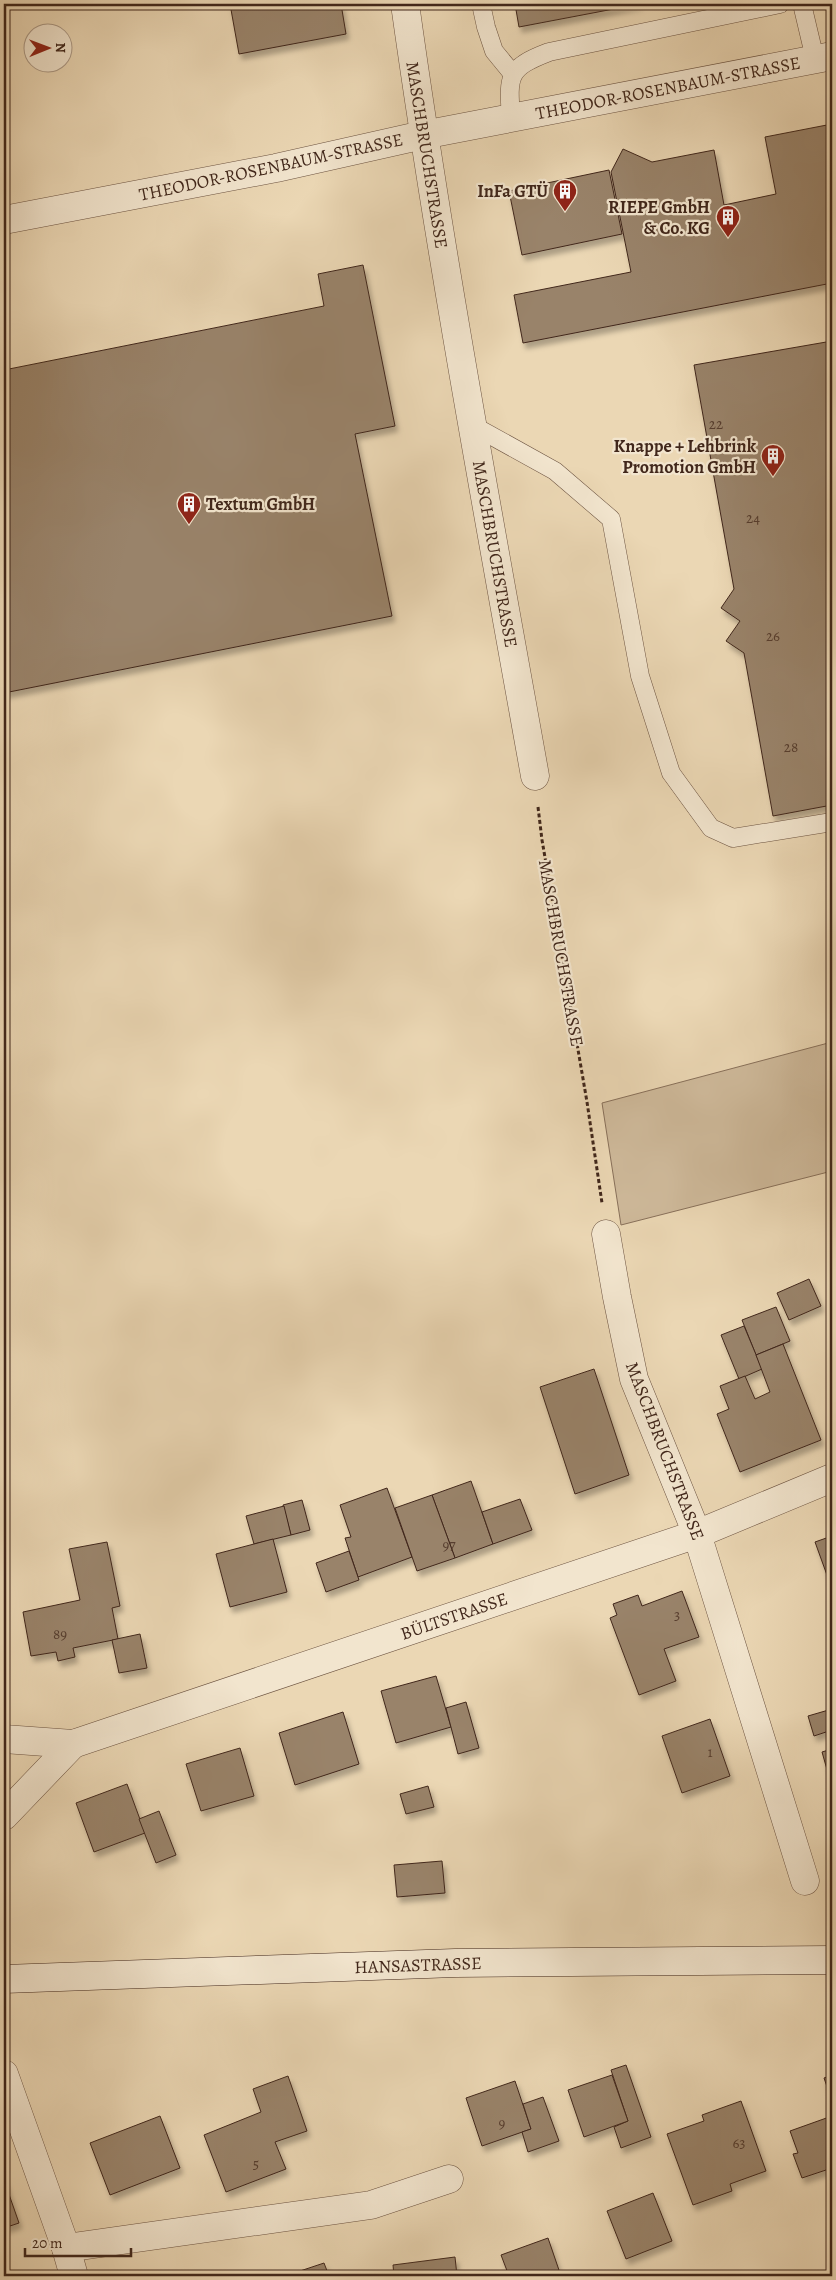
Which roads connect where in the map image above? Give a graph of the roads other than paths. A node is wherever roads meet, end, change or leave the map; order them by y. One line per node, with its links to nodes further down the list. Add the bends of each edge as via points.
1 (404, 4): 8 (street, MASCHBRUCHSTRASSE)
2 (481, 4): 6 (lane, via 494,51)
3 (780, 4): 6 (lane, via 549,52 525,61)
4 (802, 4): 5 (lane)
5 (824, 58): 7 (street, THEODOR-ROSENBAUM-STRASSE)
6 (512, 74): 7 (lane, via 509,94)
7 (511, 118): 8 (street, THEODOR-ROSENBAUM-STRASSE)
8 (423, 135): 9 (street, THEODOR-ROSENBAUM-STRASSE, via 276,168); 10 (street, MASCHBRUCHSTRASSE)
9 (4, 220)
10 (472, 425): 11 (street, MASCHBRUCHSTRASSE); 12 (lane, via 555,471 611,519 640,676 670,773 711,828 733,838)
11 (535, 776)
12 (832, 822)
13 (606, 1234): 15 (street, MASCHBRUCHSTRASSE, via 634,1379)
14 (832, 1478): 15 (street, BÜLTSTRASSE)
15 (698, 1534): 17 (street, BÜLTSTRASSE); 19 (street, MASCHBRUCHSTRASSE)
16 (4, 1739): 17 (street, BÜLTSTRASSE)
17 (73, 1744): 18 (street, BÜLTSTRASSE)
18 (4, 1816)
19 (805, 1881)
20 (832, 1960): 21 (street, HANSASTRASSE, via 456,1963)
21 (4, 1979)
22 (4, 2074): 24 (street)
23 (449, 2179): 24 (street, via 371,2205)
24 (66, 2248): 25 (street)
25 (74, 2276)

